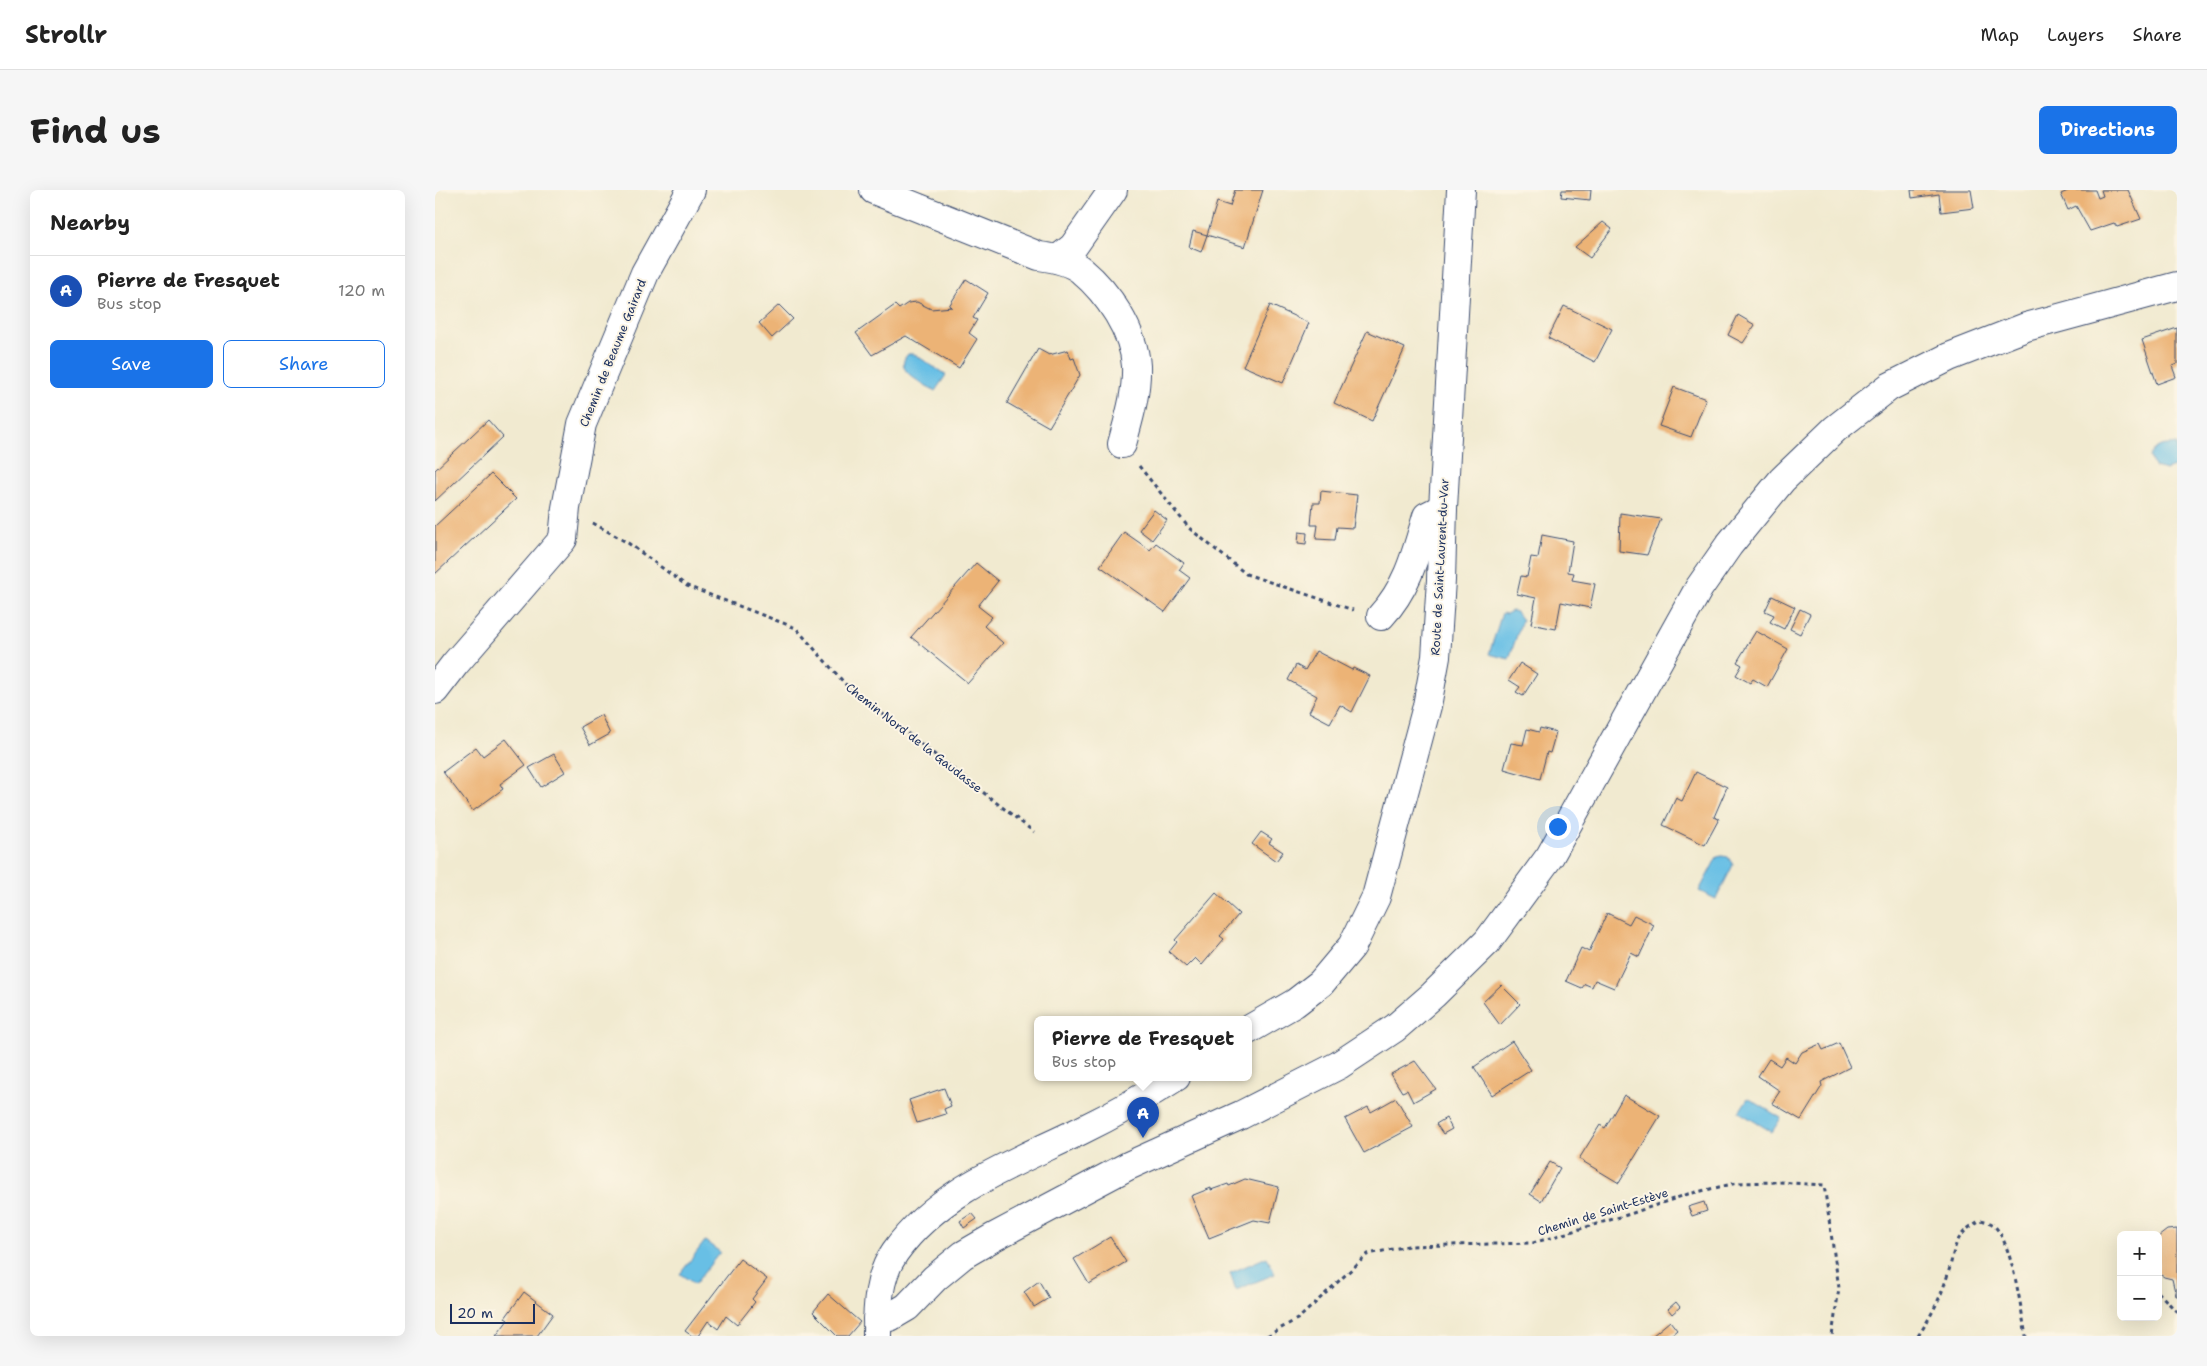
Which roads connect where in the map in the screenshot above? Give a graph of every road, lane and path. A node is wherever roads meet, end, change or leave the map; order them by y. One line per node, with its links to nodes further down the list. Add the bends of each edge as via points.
1 (691, 190): 8 (street, Chemin de Beaume Gairard, via 645,273 582,424)
2 (874, 190): 5 (street, via 1039,256)
3 (1113, 190): 5 (street, via 1073,247)
4 (1461, 190): 9 (street, Route de Saint-Laurent-du-Var)
5 (1058, 259): 7 (street, via 1081,270 1103,292 1118,313 1129,338 1136,363 1135,391)
6 (2177, 286): 17 (street, via 2026,326 1949,357 1889,387 1843,423 1781,480 1729,545 1699,588 1550,856 1487,942 1433,995 1395,1028 1339,1065 1241,1115 1128,1166 963,1255 907,1307)
7 (1121, 444): 10 (path, via 1189,528 1245,574 1365,614)
8 (566, 508): 11 (street, Chemin de Beaume Gairard, via 563,539); 12 (path, Chemin Nord de la Gaudasse, via 628,543 687,586 796,628 848,687)
9 (1443, 508): 10 (street, via 1427,516 1411,571); 13 (street, Route de Saint-Laurent-du-Var, via 1436,657 1427,706 1376,897 1352,946 1321,983)
10 (1381, 616)
11 (435, 690)
12 (1034, 832)
13 (1252, 1028)
14 (1169, 1081): 17 (street, via 1111,1115 1008,1164 934,1211 894,1252 882,1281)
15 (2162, 1296): 16 (path)
16 (2177, 1312)
17 (877, 1328)
18 (1267, 1336): 19 (path, Chemin de Saint-Estève, via 1299,1318 1368,1254 1408,1246 1533,1243 1688,1194 1737,1183 1778,1182 1824,1185 1839,1288)
19 (1832, 1336)
20 (1918, 1336): 21 (path, via 1946,1281 1953,1248 1967,1227 1981,1220 1992,1224 2002,1237 2012,1265)
21 (2026, 1336)

